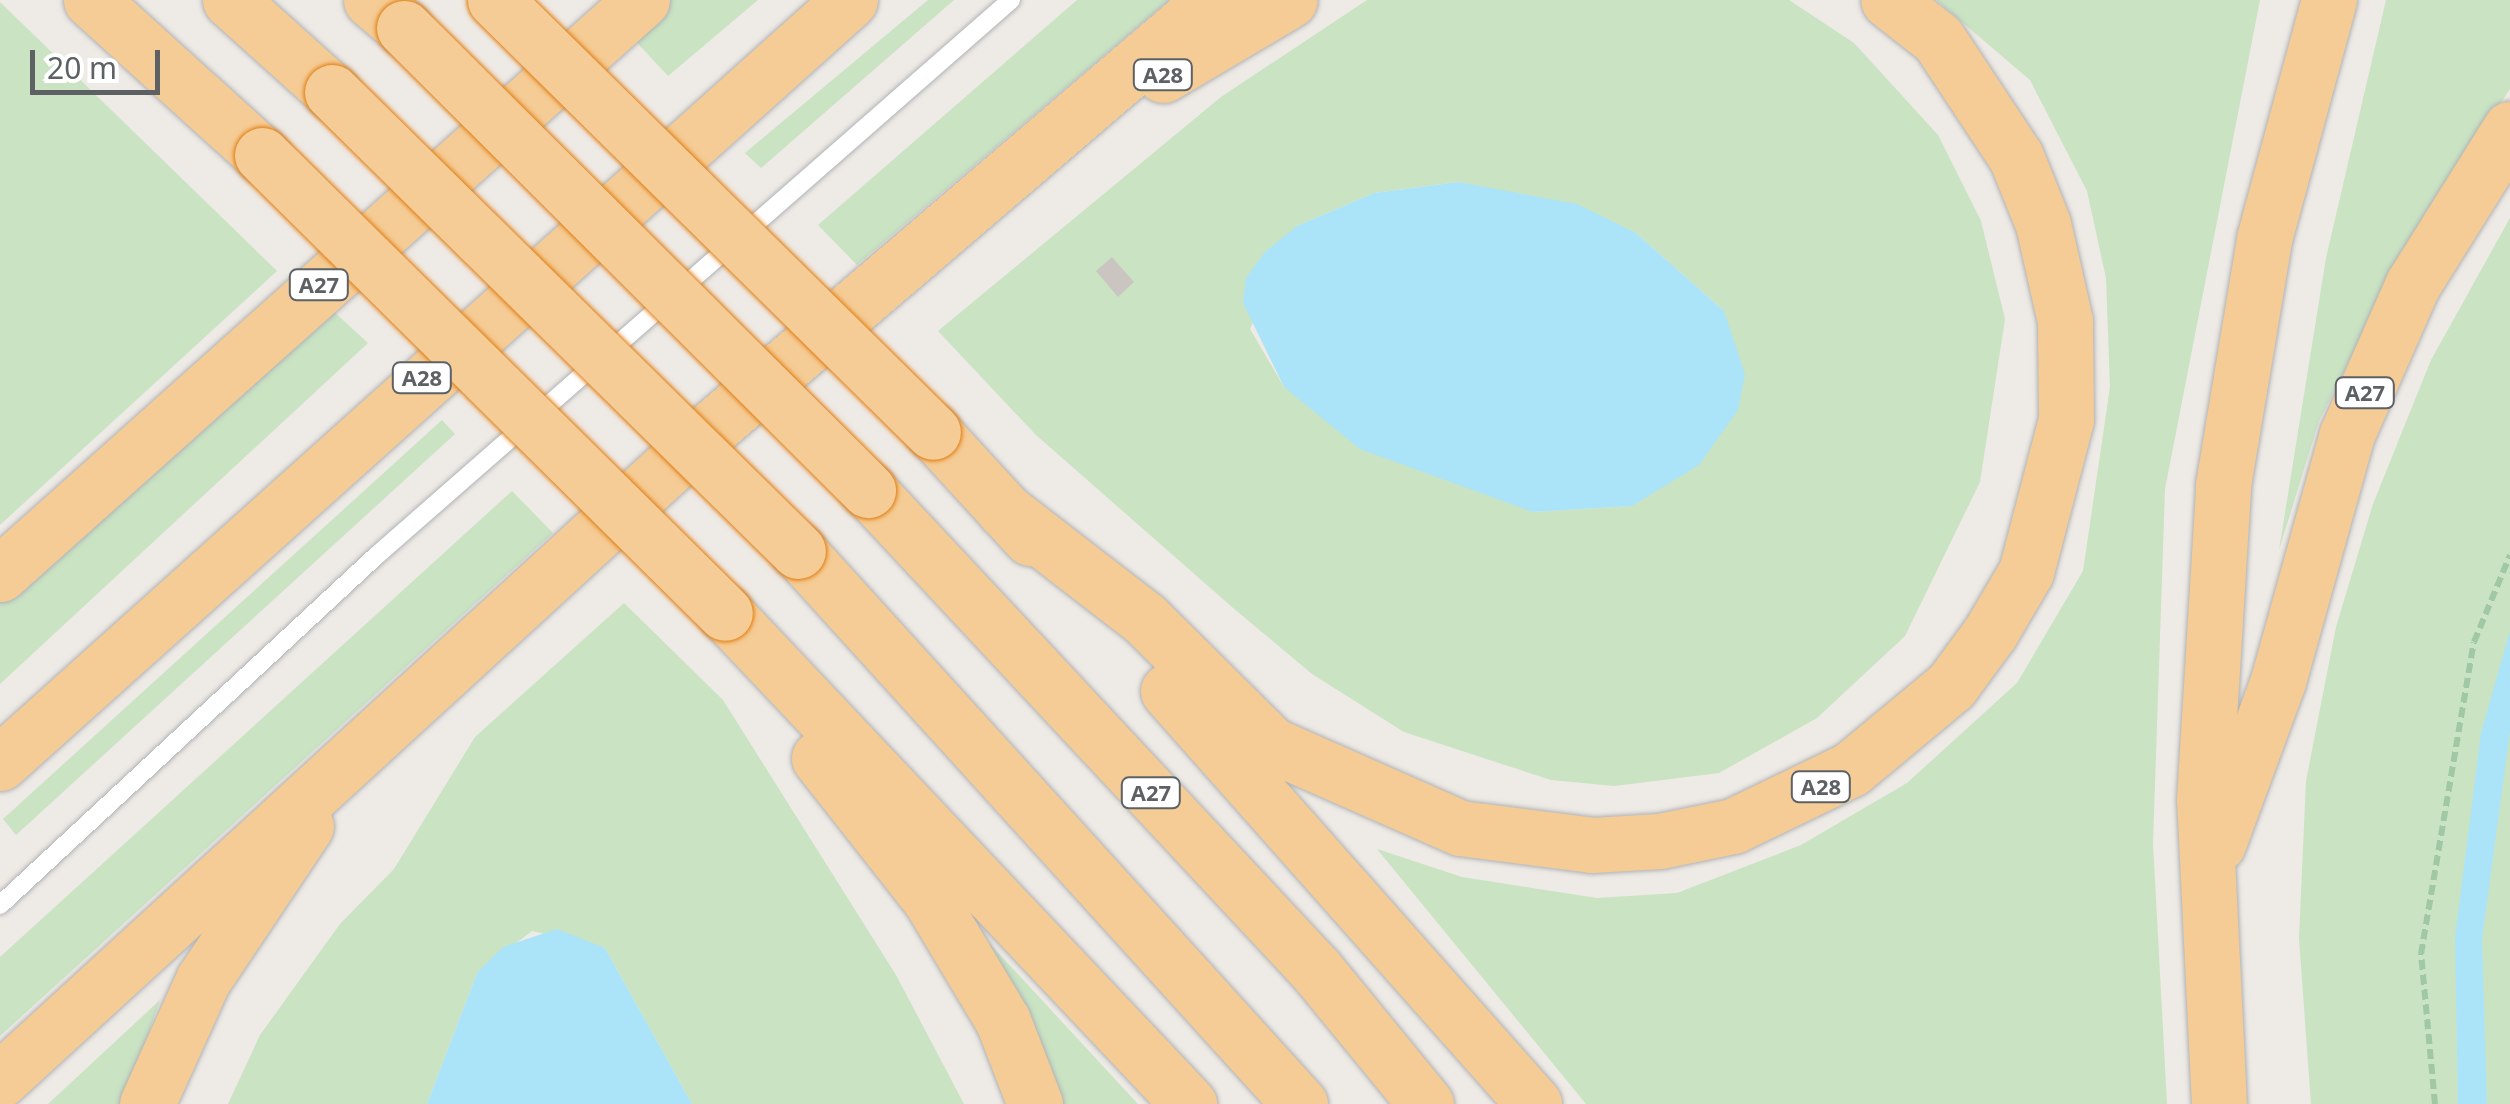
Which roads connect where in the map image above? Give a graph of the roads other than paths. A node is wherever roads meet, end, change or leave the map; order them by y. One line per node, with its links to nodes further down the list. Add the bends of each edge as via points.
1 (91, 0): 16 (highway, A27, bridge, via 262,155)
2 (230, 0): 25 (highway, bridge, via 798,551)
3 (495, 0): 14 (highway, bridge)
4 (642, 0): 15 (highway, A27)
5 (850, 0): 18 (highway, A28)
6 (1011, 0): 20 (lane, via 376,556)
7 (1212, 0): 13 (highway, A28)
8 (1290, 0): 13 (highway, A28)
9 (1888, 0): 14 (highway, A28, via 1938,38 2016,158 2043,224 2065,320 2066,420 2026,572 1990,633 1904,732 1838,777 1732,826 1660,841 1592,845 1460,828 1272,745 1145,618)
10 (2329, 0): 19 (highway, via 2264,240 2223,485 2210,631)
11 (388, 14): 26 (highway, A27, bridge, via 868,490 1317,971)
12 (2510, 129): 19 (highway, A27, via 2413,284 2347,434 2278,681)
13 (1035, 150): 17 (highway, A28)
14 (1004, 510): 27 (highway)
15 (0, 574)
16 (726, 614): 23 (highway, A27, via 784,713 930,899 1003,1021); 24 (highway, A27)
17 (358, 750): 21 (highway, A28); 22 (highway, via 203,980)
18 (0, 763)
19 (2204, 882): 28 (highway, A27)
20 (0, 905)
21 (0, 1080)
22 (147, 1104)
23 (1035, 1104)
24 (1189, 1104)
25 (1300, 1104)
26 (1426, 1104)
27 (1534, 1104)
28 (2219, 1104)

